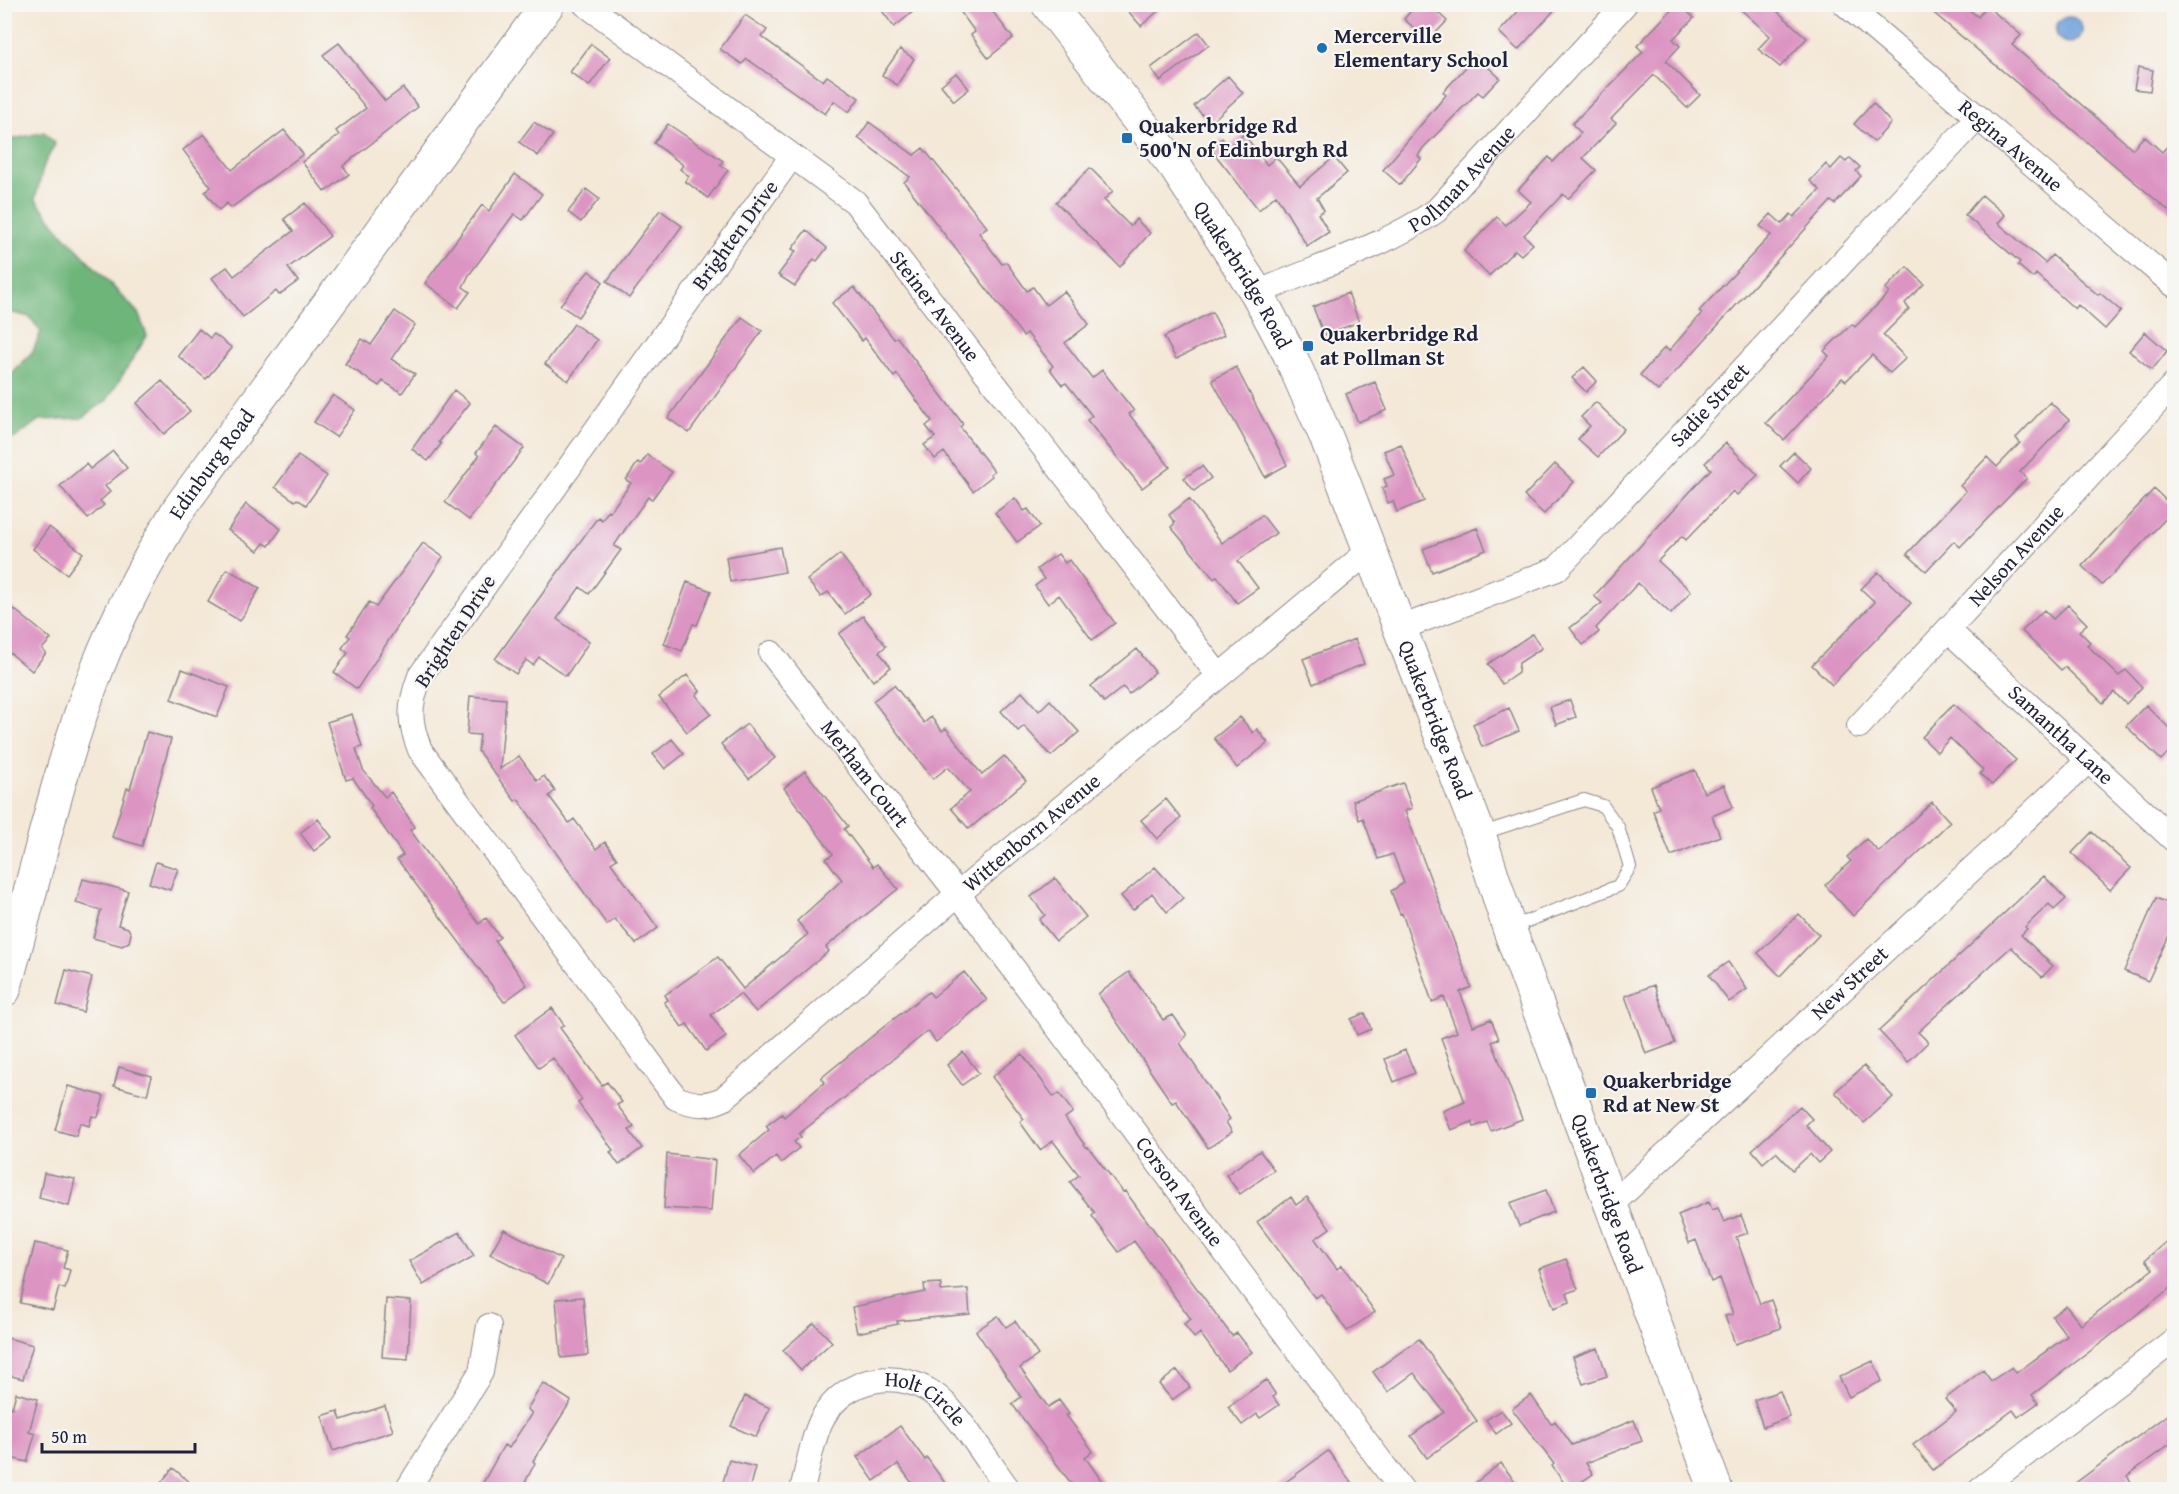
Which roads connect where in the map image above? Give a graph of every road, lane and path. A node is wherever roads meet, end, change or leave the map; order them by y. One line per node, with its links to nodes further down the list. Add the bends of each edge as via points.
1 (548, 4): 22 (main road, Edinburg Road, via 180,507 150,556 97,668 77,727)
2 (585, 4): 7 (street, Steiner Avenue)
3 (1048, 4): 9 (main road, Quakerbridge Road, via 1176,168)
4 (1625, 4): 9 (street, Pollman Avenue, via 1436,211 1367,250)
5 (1845, 4): 6 (street, Regina Avenue)
6 (1977, 117): 8 (street, Regina Avenue); 12 (street, Sadie Street, via 1557,569)
7 (792, 156): 15 (street, Steiner Avenue, via 855,202); 23 (street, Brighten Drive, via 420,676 411,702 411,728 420,750 667,1087 676,1098)
8 (2175, 285)
9 (1257, 293): 11 (main road, Quakerbridge Road, via 1327,439)
10 (2175, 384): 13 (street, Nelson Avenue)
11 (1369, 551): 12 (main road, Quakerbridge Road); 15 (street, Wittenborn Avenue)
12 (1398, 629): 18 (main road, Quakerbridge Road)
13 (1947, 630): 16 (street, Nelson Avenue); 17 (street, Samantha Lane)
14 (771, 653): 20 (street, Merham Court)
15 (1220, 676): 20 (street, Wittenborn Avenue)
16 (1859, 726)
17 (2088, 761): 19 (street, Samantha Lane); 24 (street, New Street)
18 (1479, 834): 21 (main road, Quakerbridge Road); 21 (lane, via 1584,800 1603,806 1618,826 1630,867 1618,886)
19 (2175, 840)
20 (958, 894): 23 (street, Wittenborn Avenue, via 723,1100 707,1106); 30 (street, Corson Avenue)
21 (1509, 928): 24 (main road, Quakerbridge Road)
22 (4, 990)
23 (692, 1104)
24 (1611, 1205): 31 (main road, Quakerbridge Road)
25 (489, 1326): 27 (street, via 481,1372)
26 (2175, 1340): 32 (street)
27 (407, 1490)
28 (802, 1490): 29 (street, Holt Circle, via 821,1421 831,1406 845,1392 881,1379 923,1386 941,1399)
29 (1009, 1490)
30 (1402, 1490)
31 (1716, 1490)
32 (1979, 1490)

